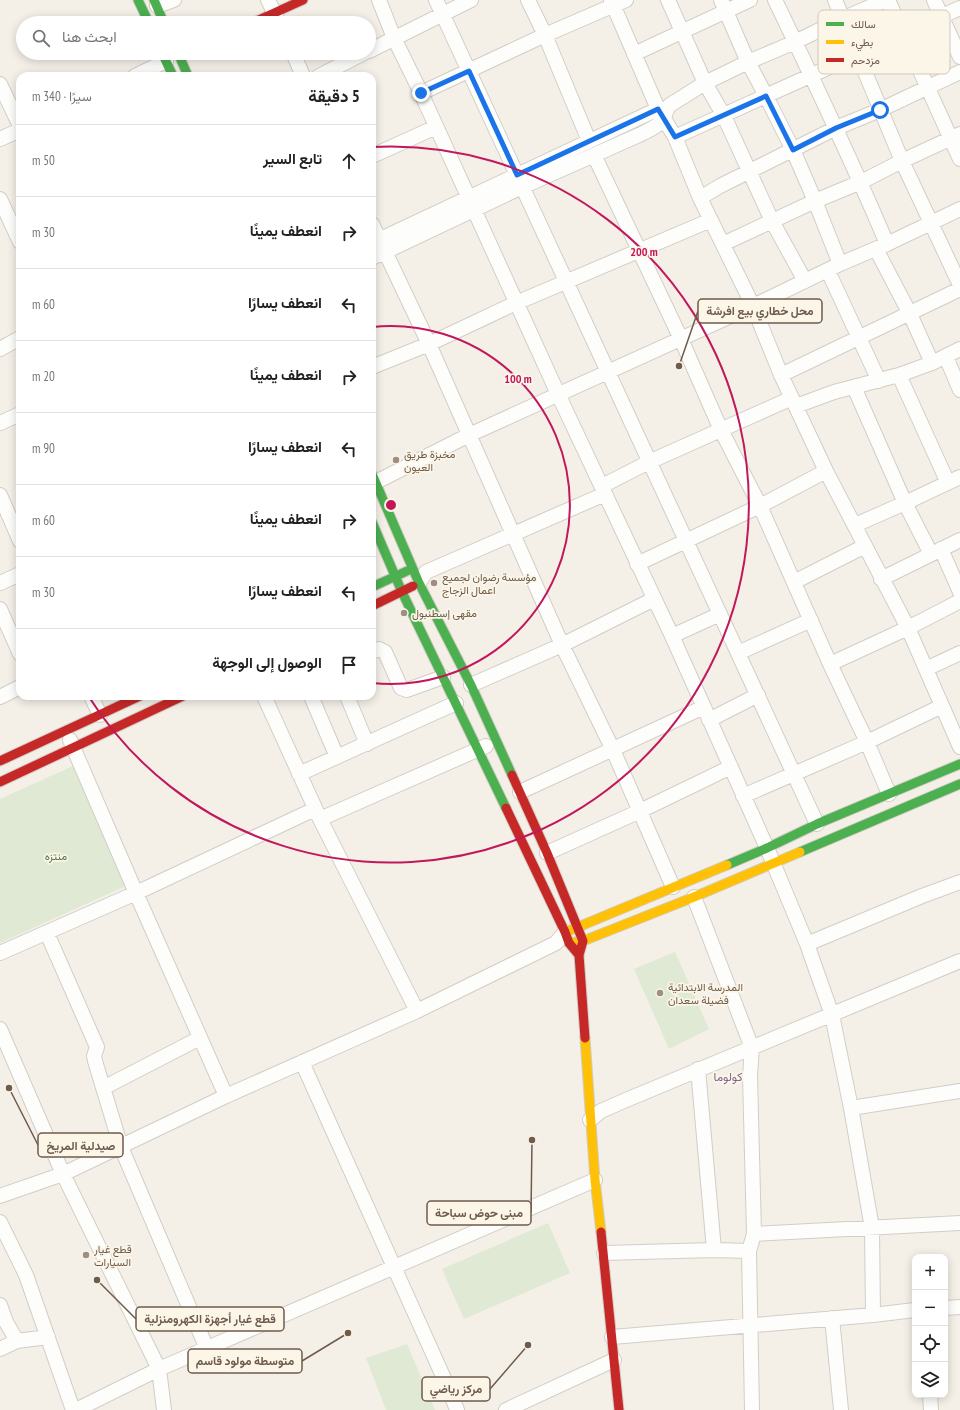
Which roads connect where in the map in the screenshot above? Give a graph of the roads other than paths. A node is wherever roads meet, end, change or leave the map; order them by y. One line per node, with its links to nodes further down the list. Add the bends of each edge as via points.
1 (138, 0): 26 (street)
2 (174, 0): 16 (street)
3 (268, 0): 28 (street)
4 (303, 0): 29 (street)
5 (379, 0): 34 (street)
6 (436, 0): 25 (street)
7 (471, 0): 25 (street)
8 (528, 0): 33 (street)
9 (626, 0): 17 (street)
10 (668, 0): 30 (street)
11 (750, 0): 18 (street)
12 (775, 0): 35 (street)
13 (835, 0): 20 (street)
14 (887, 0): 21 (street); 22 (street)
15 (934, 0): 23 (street)
16 (155, 3): 27 (street)
17 (612, 3): 33 (street); 37 (street)
18 (724, 6): 30 (street); 44 (street)
19 (960, 8): 24 (street)
20 (840, 10)
21 (863, 10)
22 (892, 10)
23 (938, 10)
24 (950, 12)
25 (443, 15): 34 (street); 45 (street)
26 (145, 16)
27 (161, 16)
28 (276, 16)
29 (280, 16)
30 (682, 31): 37 (street); 57 (street)
31 (818, 31): 35 (street)
32 (950, 35): 38 (street)
33 (545, 36): 45 (street); 71 (street)
34 (394, 38): 36 (street); 59 (street)
35 (795, 42): 44 (street); 55 (street)
36 (376, 47)
37 (634, 54): 62 (street)
38 (960, 57)
39 (159, 60): 46 (street)
40 (165, 60): 47 (street)
41 (183, 60): 48 (street)
42 (296, 60): 49 (street)
43 (350, 60): 50 (street)
44 (748, 62): 57 (street); 60 (street)
45 (469, 71): 59 (street); 78 (street)
46 (141, 72)
47 (170, 72)
48 (187, 72)
49 (301, 72)
50 (327, 72)
51 (960, 72): 58 (street)
52 (818, 73): 55 (street)
53 (866, 74): 61 (street)
54 (922, 74): 58 (street)
55 (812, 76): 60 (street); 66 (street)
56 (0, 84): 64 (street)
57 (705, 84): 62 (street); 63 (street)
58 (928, 88): 61 (street); 68 (street)
59 (421, 93): 65 (street)
60 (766, 96): 63 (street); 72 (street)
61 (880, 110): 66 (street); 76 (street)
62 (662, 113): 69 (street); 71 (street); 74 (street, via 646,131)
63 (724, 116): 69 (street); 77 (street)
64 (16, 118)
65 (436, 127): 73 (street); 83 (street)
66 (836, 128): 72 (street); 79 (street)
67 (16, 132): 70 (street)
68 (955, 136): 75 (street); 76 (street)
69 (675, 137): 80 (street)
70 (0, 139)
71 (589, 141): 78 (street)
72 (793, 150): 77 (street); 82 (street)
73 (376, 154)
74 (594, 155): 78 (street); 92 (street)
75 (960, 159)
76 (902, 160): 79 (street); 87 (street)
77 (750, 172): 80 (street); 86 (street)
78 (520, 181): 83 (street); 95 (street)
79 (861, 182): 82 (street); 91 (street)
80 (700, 198): 85 (street)
81 (0, 199): 88 (street)
82 (815, 201): 86 (street); 93 (street)
83 (471, 204): 90 (street); 98 (street)
84 (960, 209): 87 (street)
85 (711, 220): 89 (street); 92 (street)
86 (772, 221): 89 (street); 94 (street)
87 (931, 224): 91 (street); 96 (street)
88 (16, 233)
89 (723, 244): 99 (street)
90 (379, 245): 104 (street)
91 (882, 246): 93 (street); 100 (street)
92 (640, 250): 95 (street); 102 (street)
93 (834, 267): 94 (street); 101 (street)
94 (805, 281): 99 (street)
95 (567, 282): 98 (street); 110 (street)
96 (960, 286)
97 (960, 289): 100 (street)
98 (516, 303): 104 (street); 116 (street)
99 (753, 306): 102 (street); 111 (street)
100 (910, 314): 101 (street); 108 (street)
101 (859, 338): 111 (street); 113 (street)
102 (680, 339): 110 (street); 120 (street)
103 (16, 340): 105 (street)
104 (429, 344): 109 (street); 121 (street)
105 (0, 349)
106 (960, 349): 107 (street)
107 (946, 357): 108 (street); 115 (street)
108 (932, 363): 112 (street)
109 (376, 365)
110 (608, 371): 116 (street); 122 (street)
111 (781, 375): 117 (street)
112 (899, 375): 113 (street); 125 (street)
113 (879, 381): 114 (street)
114 (854, 387): 117 (street); 129 (street)
115 (960, 390)
116 (558, 394): 121 (street); 127 (street)
117 (794, 402): 120 (street); 123 (street)
118 (16, 416): 119 (street)
119 (0, 423)
120 (721, 430): 122 (street); 130 (street)
121 (469, 435): 124 (street); 134 (street)
122 (649, 462): 127 (street); 136 (street)
123 (826, 471): 130 (street); 131 (street)
124 (376, 479)
125 (954, 480): 129 (street)
126 (376, 486): 140 (street)
127 (604, 490): 134 (street); 139 (street)
128 (0, 495): 133 (street)
129 (905, 503): 131 (street); 138 (street)
130 (760, 506): 136 (street); 144 (street)
131 (855, 525): 137 (street)
132 (376, 531): 142 (street)
133 (16, 532)
134 (513, 534): 140 (street); 158 (street)
135 (960, 540): 138 (street)
136 (686, 541): 139 (street); 153 (street)
137 (865, 546): 143 (street); 144 (street)
138 (936, 552): 143 (street); 148 (street)
139 (638, 564): 149 (street)
140 (420, 575): 142 (street); 147 (street); 165 (street)
141 (16, 576): 145 (street)
142 (396, 576): 146 (street); 147 (street)
143 (881, 579): 155 (street)
144 (794, 582): 154 (street)
145 (0, 583)
146 (376, 585)
147 (402, 592): 151 (street); 164 (street)
148 (960, 592)
149 (654, 599): 156 (street); 158 (street)
150 (960, 601): 155 (street)
151 (376, 604)
152 (0, 609): 157 (street)
153 (720, 614): 156 (street); 160 (street)
154 (811, 620): 160 (street); 162 (street)
155 (908, 628): 162 (street); 163 (street)
156 (672, 636): 177 (street)
157 (16, 645)
158 (562, 645): 165 (street); 186 (street)
159 (376, 651): 164 (street, via 385,652 401,688 407,690)
160 (738, 653): 167 (street)
161 (960, 653): 163 (street)
162 (830, 664): 181 (street)
163 (926, 669): 176 (street)
164 (443, 677): 175 (street)
165 (471, 686): 180 (street)
166 (16, 689): 168 (street)
167 (758, 695): 177 (street); 192 (street)
168 (0, 697)
169 (93, 700): 178 (street)
170 (132, 700): 178 (street)
171 (175, 700): 184 (street)
172 (266, 700): 191 (street)
173 (313, 700): 187 (street)
174 (349, 700): 182 (street)
175 (456, 703): 182 (street); 185 (street)
176 (942, 706): 181 (street); 183 (street)
177 (707, 714): 186 (street); 190 (street)
178 (100, 715): 179 (street)
179 (65, 731): 184 (street); 188 (street)
180 (497, 742): 185 (street); 195 (street)
181 (867, 742): 192 (street); 196 (street)
182 (367, 744): 187 (street)
183 (960, 747)
184 (74, 748): 193 (street); 206 (street)
185 (478, 750): 199 (street); 209 (street)
186 (613, 750): 195 (street); 198 (street)
187 (337, 757): 191 (street)
188 (0, 761)
189 (960, 764): 196 (street)
190 (731, 767): 197 (street); 198 (street)
191 (299, 774): 199 (street)
192 (794, 774): 197 (street); 200 (street)
193 (0, 782)
194 (960, 784): 203 (street)
195 (520, 792): 202 (street)
196 (889, 794): 200 (street)
197 (743, 796): 201 (street)
198 (640, 812): 202 (street); 205 (street)
199 (317, 814): 206 (street); 215 (street)
200 (817, 824): 201 (street)
201 (767, 848): 203 (street); 205 (street)
202 (547, 854): 209 (street)
203 (773, 863): 207 (street); 211 (street)
204 (960, 882): 211 (street)
205 (673, 887): 209 (street)
206 (136, 893): 208 (street); 218 (street)
207 (694, 897): 210 (street); 219 (street)
208 (47, 933): 212 (street); 222 (street, via 97,1047 94,1056)
209 (567, 936): 210 (street); 210 (street); 213 (street); 215 (street)
210 (583, 941): 213 (street)
211 (807, 944): 216 (street)
212 (0, 954)
213 (579, 956): 226 (street)
214 (960, 961): 216 (street)
215 (417, 1010): 220 (street)
216 (832, 1015): 219 (street); 225 (street)
217 (0, 1029): 228 (street)
218 (200, 1038): 222 (street); 224 (street)
219 (752, 1048): 221 (street); 234 (street, via 750,1076)
220 (302, 1062): 224 (street); 238 (street)
221 (698, 1069): 226 (street, via 602,1111); 235 (street)
222 (103, 1088): 227 (street)
223 (960, 1091): 225 (street)
224 (226, 1096): 227 (street)
225 (851, 1108): 233 (street)
226 (590, 1120): 229 (street)
227 (121, 1147): 228 (street); 250 (street)
228 (63, 1174): 230 (street); 252 (street)
229 (595, 1180): 237 (street); 238 (street)
230 (0, 1196)
231 (0, 1222): 247 (street, via 26,1275)
232 (960, 1223): 233 (street)
233 (872, 1228): 234 (street); 243 (street)
234 (754, 1234): 236 (street)
235 (714, 1250): 236 (street); 237 (street)
236 (749, 1251): 245 (street)
237 (604, 1253): 246 (street)
238 (394, 1267): 250 (street); 257 (street)
239 (0, 1305): 248 (street)
240 (960, 1307): 241 (street)
241 (948, 1308)
242 (912, 1310): 243 (street)
243 (873, 1315): 244 (street)
244 (832, 1318): 245 (street); 261 (street)
245 (750, 1325): 246 (street); 260 (street)
246 (612, 1336): 251 (street)
247 (48, 1337): 248 (street); 254 (street)
248 (17, 1341): 249 (street)
249 (0, 1349)
250 (207, 1349): 252 (street)
251 (614, 1360): 258 (street); 259 (street)
252 (158, 1369): 255 (street); 256 (street)
253 (930, 1398): 262 (street)
254 (73, 1410)
255 (76, 1410)
256 (164, 1410)
257 (457, 1410)
258 (506, 1410)
259 (619, 1410)
260 (752, 1410)
261 (841, 1410)
262 (932, 1410)

